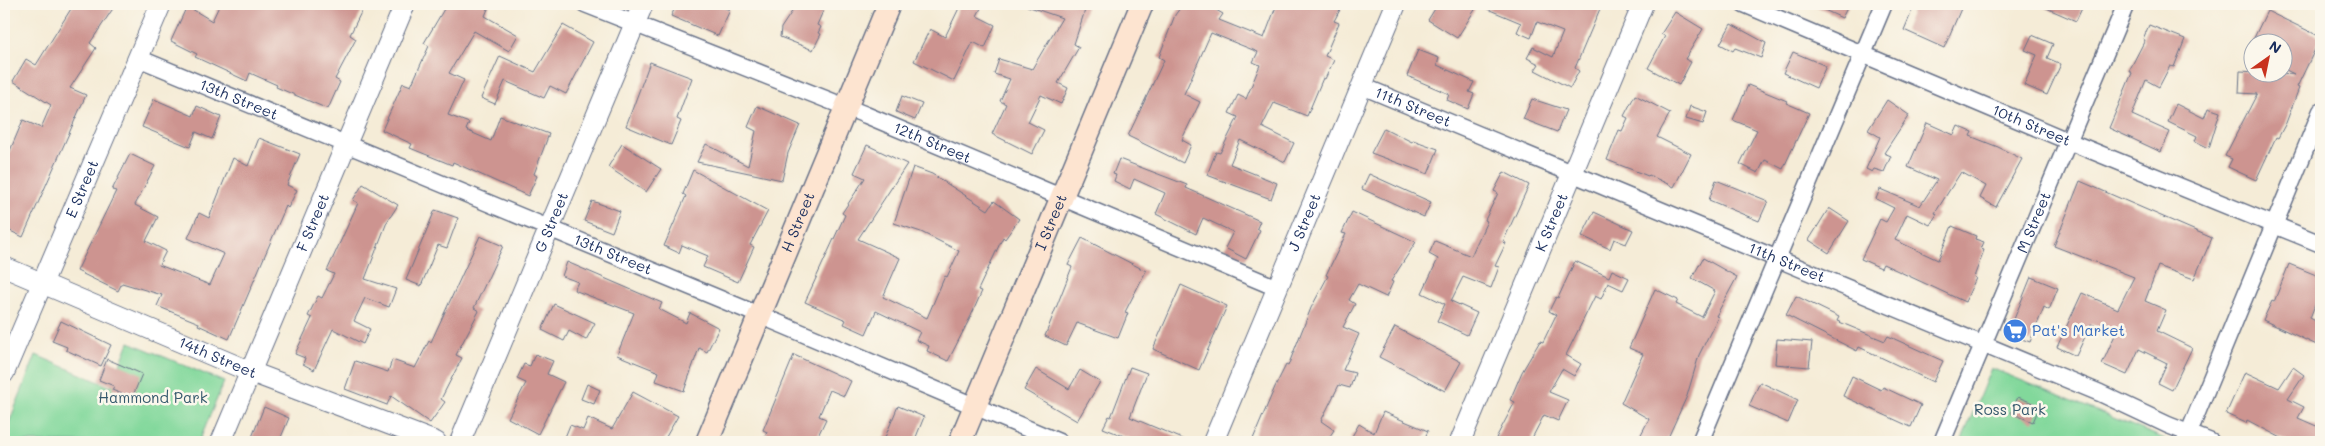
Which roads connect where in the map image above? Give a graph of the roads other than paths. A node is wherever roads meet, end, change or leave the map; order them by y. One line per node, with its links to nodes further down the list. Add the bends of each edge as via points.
1 (161, 4): 14 (street, E Street)
2 (405, 4): 19 (street, F Street)
3 (585, 4): 12 (street, 12th Street)
4 (644, 4): 12 (street, G Street)
5 (889, 4): 16 (main road, H Street)
6 (1142, 4): 21 (main road, I Street)
7 (1396, 4): 15 (street, J Street)
8 (1643, 4): 20 (street, K Street)
9 (1744, 4): 13 (street, 10th Street)
10 (1884, 4): 13 (street)
11 (2126, 4): 18 (street, M Street)
12 (635, 25): 16 (street, 12th Street); 23 (street, G Street)
13 (1863, 54): 18 (street, 10th Street); 25 (street)
14 (138, 58): 19 (street, 13th Street); 27 (street, E Street)
15 (1362, 86): 20 (street, 11th Street); 28 (street, J Street)
16 (845, 107): 21 (street, 12th Street); 29 (main road, H Street)
17 (2321, 111): 22 (street)
18 (2068, 141): 22 (street, 10th Street); 30 (street, M Street)
19 (346, 144): 23 (street, 13th Street); 31 (street, F Street)
20 (1572, 174): 25 (street, 11th Street); 42 (street, K Street)
21 (1062, 197): 28 (street, 12th Street); 33 (main road, I Street)
22 (2275, 225): 24 (street, 10th Street); 34 (street)
23 (550, 230): 29 (street, 13th Street); 37 (street, G Street)
24 (2321, 244)
25 (1776, 260): 30 (street, 11th Street); 43 (street)
26 (4, 267): 27 (street, 14th Street)
27 (43, 284): 31 (street, 14th Street); 32 (street, E Street)
28 (1277, 288): 41 (street, J Street)
29 (759, 315): 33 (street, 13th Street); 38 (main road, H Street)
30 (1983, 346): 34 (street, 11th Street, via 2100,393); 44 (street, M Street)
31 (251, 372): 35 (street, F Street); 36 (street, 14th Street)
32 (4, 373)
33 (974, 407): 39 (main road, I Street); 40 (street, 13th Street)
34 (2186, 438): 45 (street, 11th Street)
35 (221, 442)
36 (436, 442)
37 (460, 442)
38 (707, 442)
39 (960, 442)
40 (1059, 442)
41 (1213, 442)
42 (1460, 442)
43 (1700, 442)
44 (1942, 442)
45 (2211, 442)

